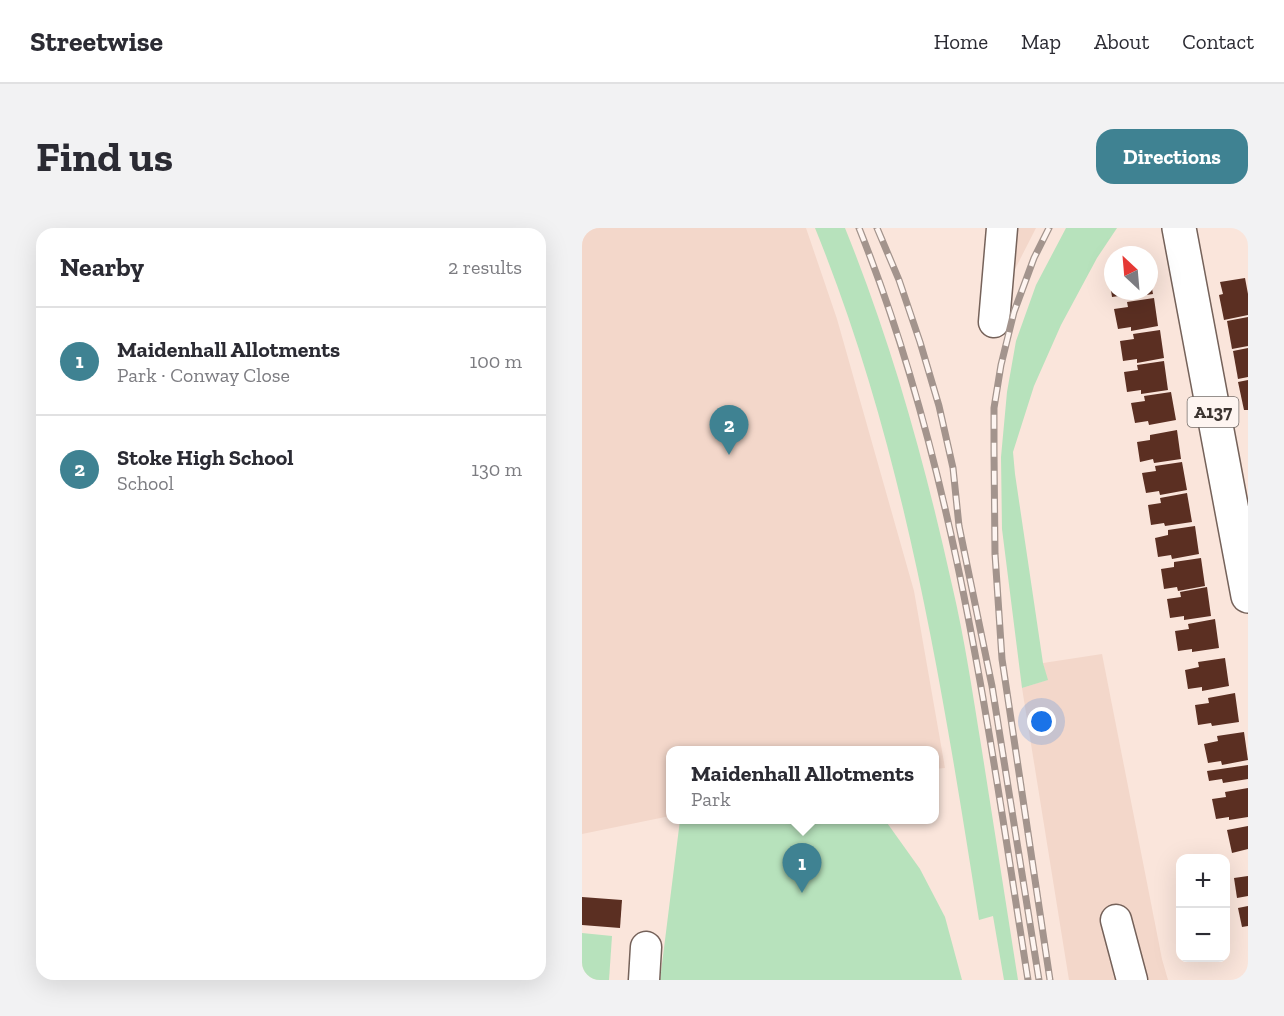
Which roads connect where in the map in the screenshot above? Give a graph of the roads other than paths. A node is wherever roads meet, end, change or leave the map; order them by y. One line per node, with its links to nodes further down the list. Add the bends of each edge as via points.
1 (1002, 228): 3 (street)
2 (1179, 228): 4 (main road, A137)
3 (994, 322)
4 (1248, 596)
5 (1116, 920): 8 (street)
6 (646, 947): 7 (street)
7 (644, 980)
8 (1132, 980)

